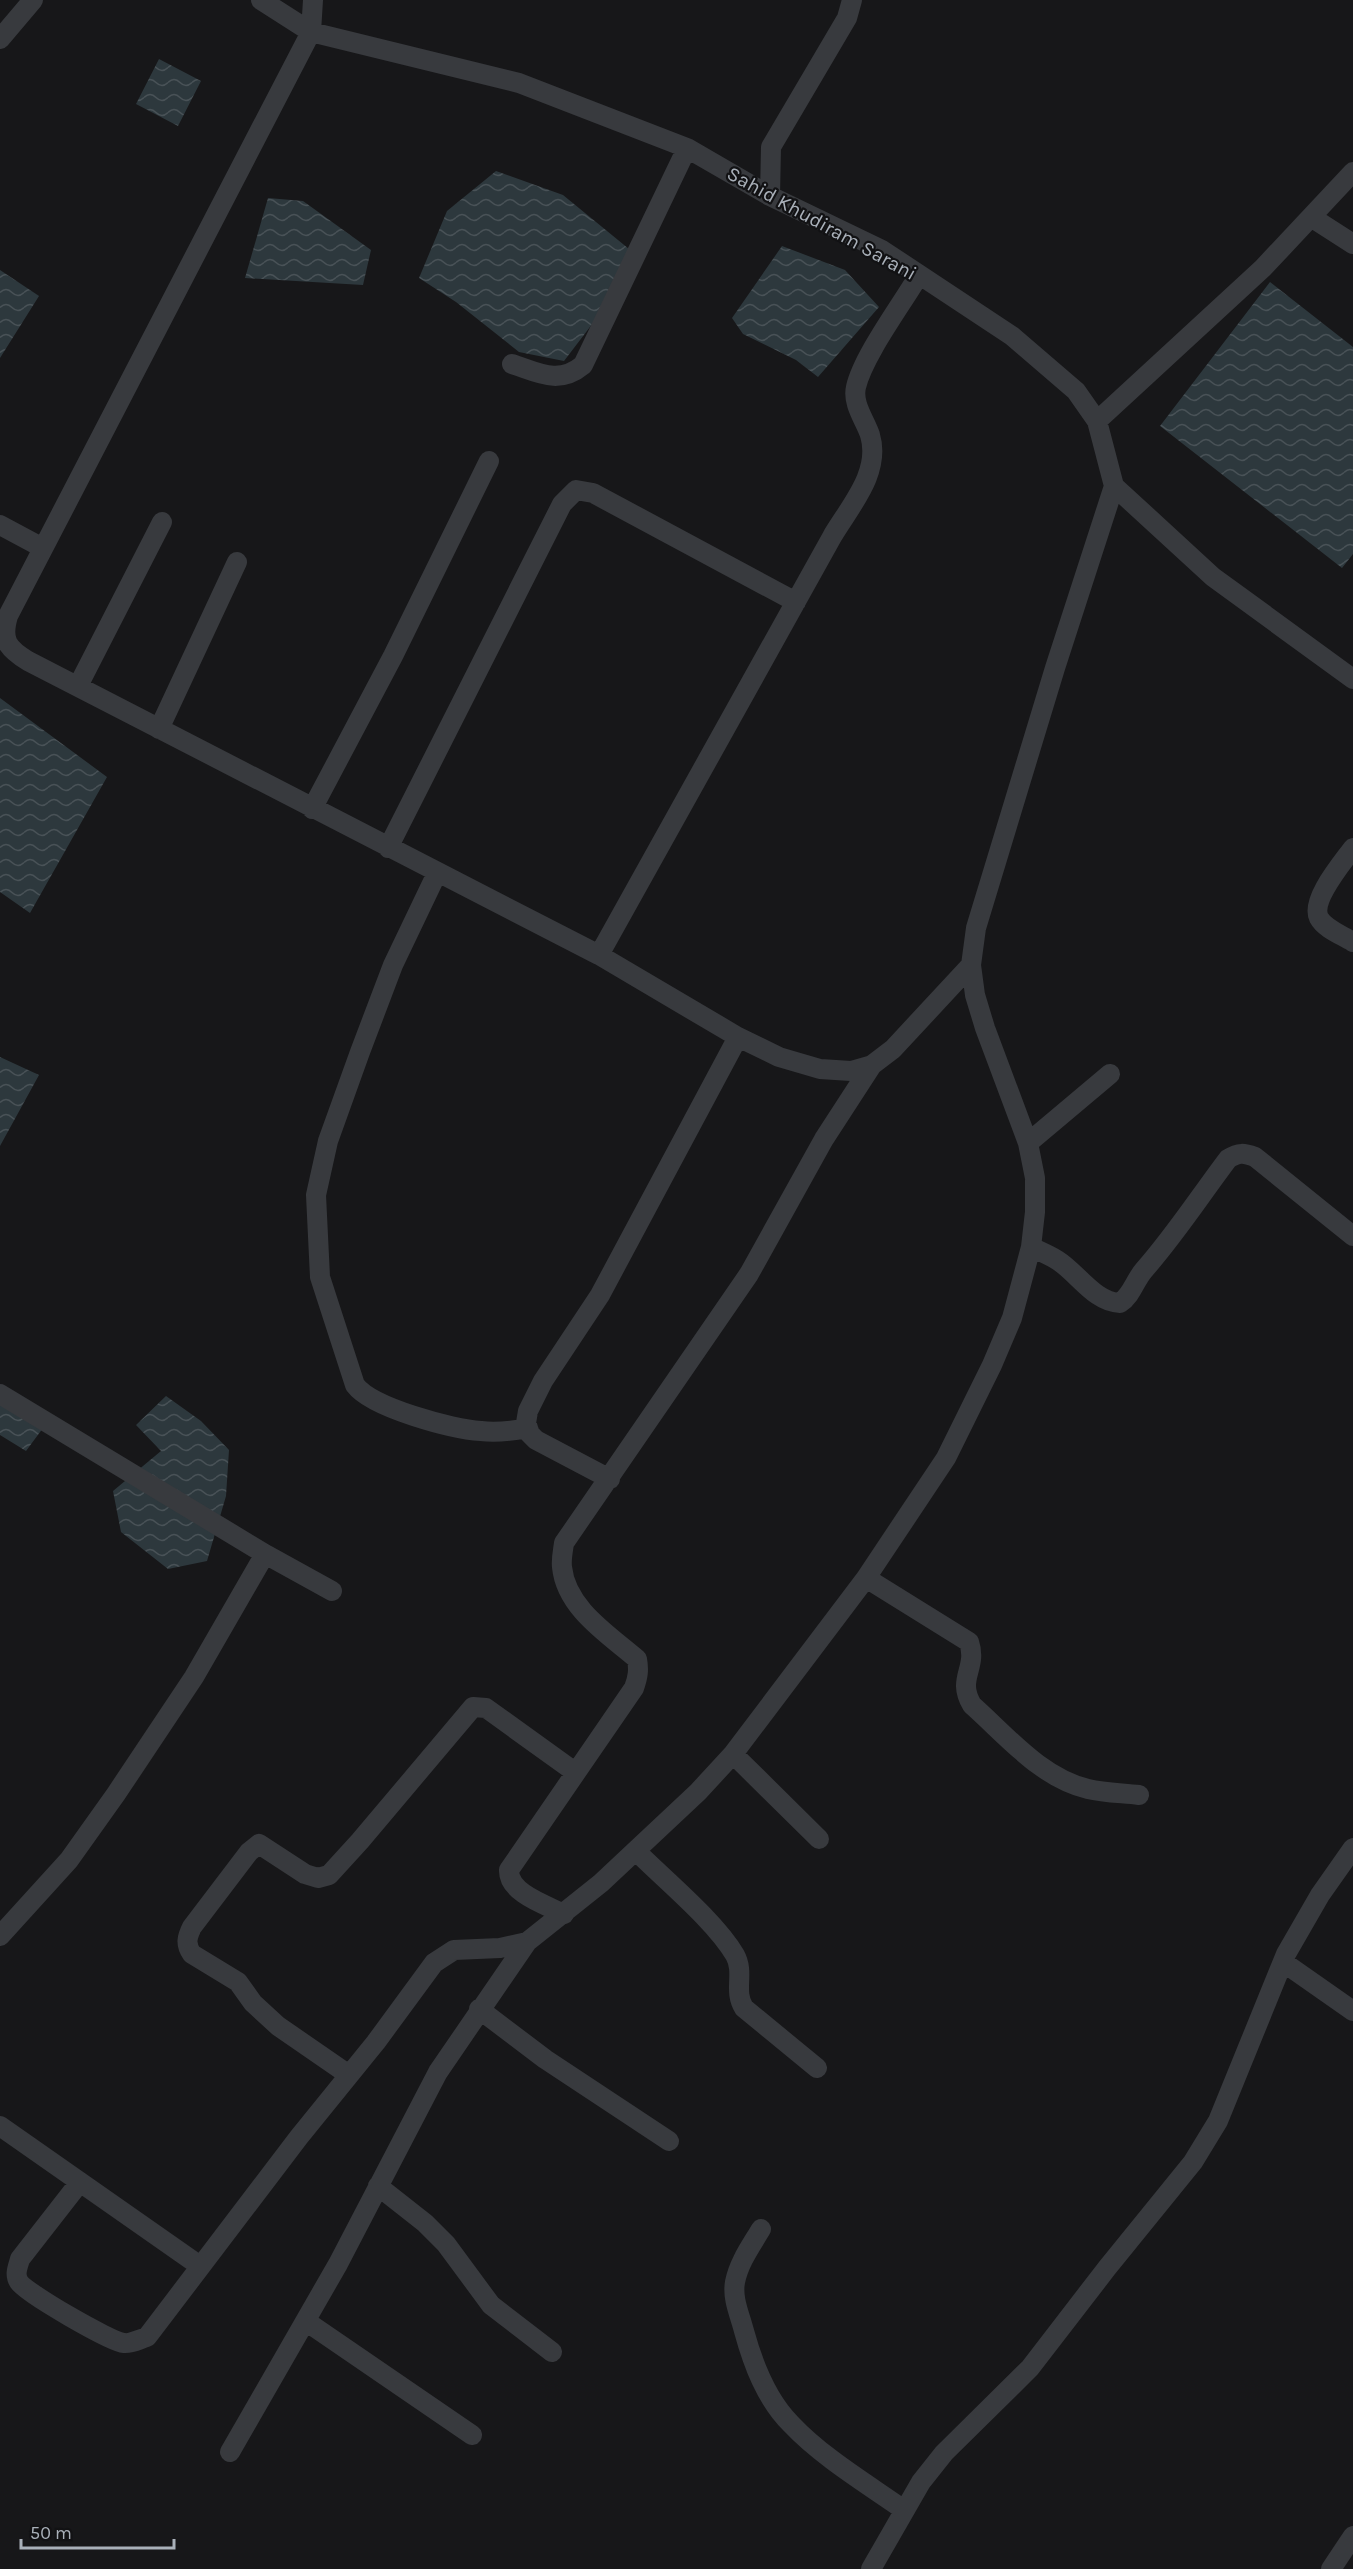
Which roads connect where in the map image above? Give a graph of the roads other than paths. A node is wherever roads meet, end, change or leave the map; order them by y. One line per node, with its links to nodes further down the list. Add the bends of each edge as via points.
1 (33, 0): 6 (street)
2 (261, 0): 5 (street, Sahid Khudiram Sarani)
3 (312, 0): 5 (street)
4 (852, 0): 9 (street, via 847,18 771,147)
5 (311, 32): 7 (street, Sahid Khudiram Sarani, via 519,83); 19 (street)
6 (0, 39)
7 (687, 148): 9 (street, Sahid Khudiram Sarani); 13 (street, via 583,364 566,376 551,376)
8 (1353, 172): 10 (street)
9 (770, 196): 12 (street, Sahid Khudiram Sarani, via 882,250)
10 (1311, 217): 11 (street); 14 (street, via 1263,268)
11 (1353, 244)
12 (919, 275): 14 (street, Sahid Khudiram Sarani, via 1012,336 1076,391); 21 (street, via 863,367 855,389 870,435 872,466)
13 (512, 364)
14 (1097, 421): 16 (street, Sahid Khudiram Sarani)
15 (489, 461): 25 (street, via 399,645)
16 (1114, 486): 22 (street, via 1214,578); 31 (street, via 988,881)
17 (162, 522): 23 (street)
18 (0, 525): 19 (street)
19 (43, 548): 23 (street, via 8,616 4,636 9,648 19,656)
20 (237, 562): 24 (street)
21 (796, 602): 26 (street, via 593,493 576,490 562,504); 30 (street)
22 (1353, 680)
23 (78, 686): 24 (street)
24 (159, 729): 25 (street)
25 (312, 809): 26 (street)
26 (388, 848): 28 (street)
27 (1353, 848): 29 (street, via 1329,881 1318,913 1328,927)
28 (437, 873): 30 (street); 39 (street, via 393,965 328,1141 316,1195 320,1277 361,1393 387,1407 480,1431)
29 (1353, 942)
30 (598, 955): 32 (street)
31 (971, 965): 33 (street, via 893,1049); 35 (street, via 985,1028)
32 (738, 1037): 33 (street, via 779,1058 820,1069 850,1071); 39 (street, via 600,1295 543,1381 528,1411)
33 (872, 1065): 40 (street, via 824,1139 749,1274)
34 (1110, 1074): 35 (street)
35 (1028, 1143): 37 (street, via 1035,1178)
36 (1353, 1236): 37 (street, via 1255,1157 1237,1153 1228,1159 1120,1303 1099,1296 1057,1260)
37 (1031, 1247): 42 (street, via 1012,1318 970,1410 946,1458)
38 (0, 1394): 41 (street)
39 (528, 1428): 40 (street, via 548,1448)
40 (610, 1479): 45 (street, via 564,1544 561,1565 566,1585 579,1608 637,1659 638,1677)
41 (265, 1554): 43 (street); 51 (street, via 194,1677 116,1794 69,1860)
42 (866, 1578): 44 (street); 46 (street, via 969,1642 973,1653 964,1684 966,1695 972,1705 1044,1770 1088,1789)
43 (332, 1591)
44 (733, 1754): 47 (street); 49 (street)
45 (575, 1772): 50 (street, via 509,1870 515,1887); 57 (street, via 486,1708 473,1707 329,1875 318,1878 305,1874 259,1844 192,1927 187,1938 192,1954 238,1982 278,2025)
46 (1139, 1795)
47 (819, 1839)
48 (1353, 1848): 53 (street, via 1320,1894)
49 (636, 1851): 50 (street); 56 (street, via 735,1955 741,1969 739,1994 744,2008)
50 (564, 1914): 52 (street)
51 (0, 1936)
52 (527, 1942): 54 (street); 57 (street, via 500,1948 454,1950 434,1963)
53 (1283, 1962): 55 (street); 68 (street, via 1218,2121 1193,2162 1030,2368 944,2453)
54 (479, 2009): 59 (street, via 545,2059); 61 (street, via 438,2072)
55 (1353, 2011)
56 (817, 2068)
57 (349, 2075): 63 (street)
58 (0, 2126): 60 (street)
59 (669, 2141)
60 (80, 2182): 63 (street); 63 (street, via 20,2259 16,2272 19,2282 30,2292 103,2336 125,2343 147,2337)
61 (378, 2186): 64 (street); 65 (street, via 446,2244 491,2305)
62 (761, 2229): 68 (street, via 743,2259 734,2294 753,2365 791,2424)
63 (200, 2266)
64 (307, 2322): 66 (street); 67 (street)
65 (552, 2352)
66 (472, 2435)
67 (230, 2452)
68 (904, 2511): 70 (street)
69 (1353, 2536): 71 (street)
70 (871, 2569)
71 (1331, 2569)

